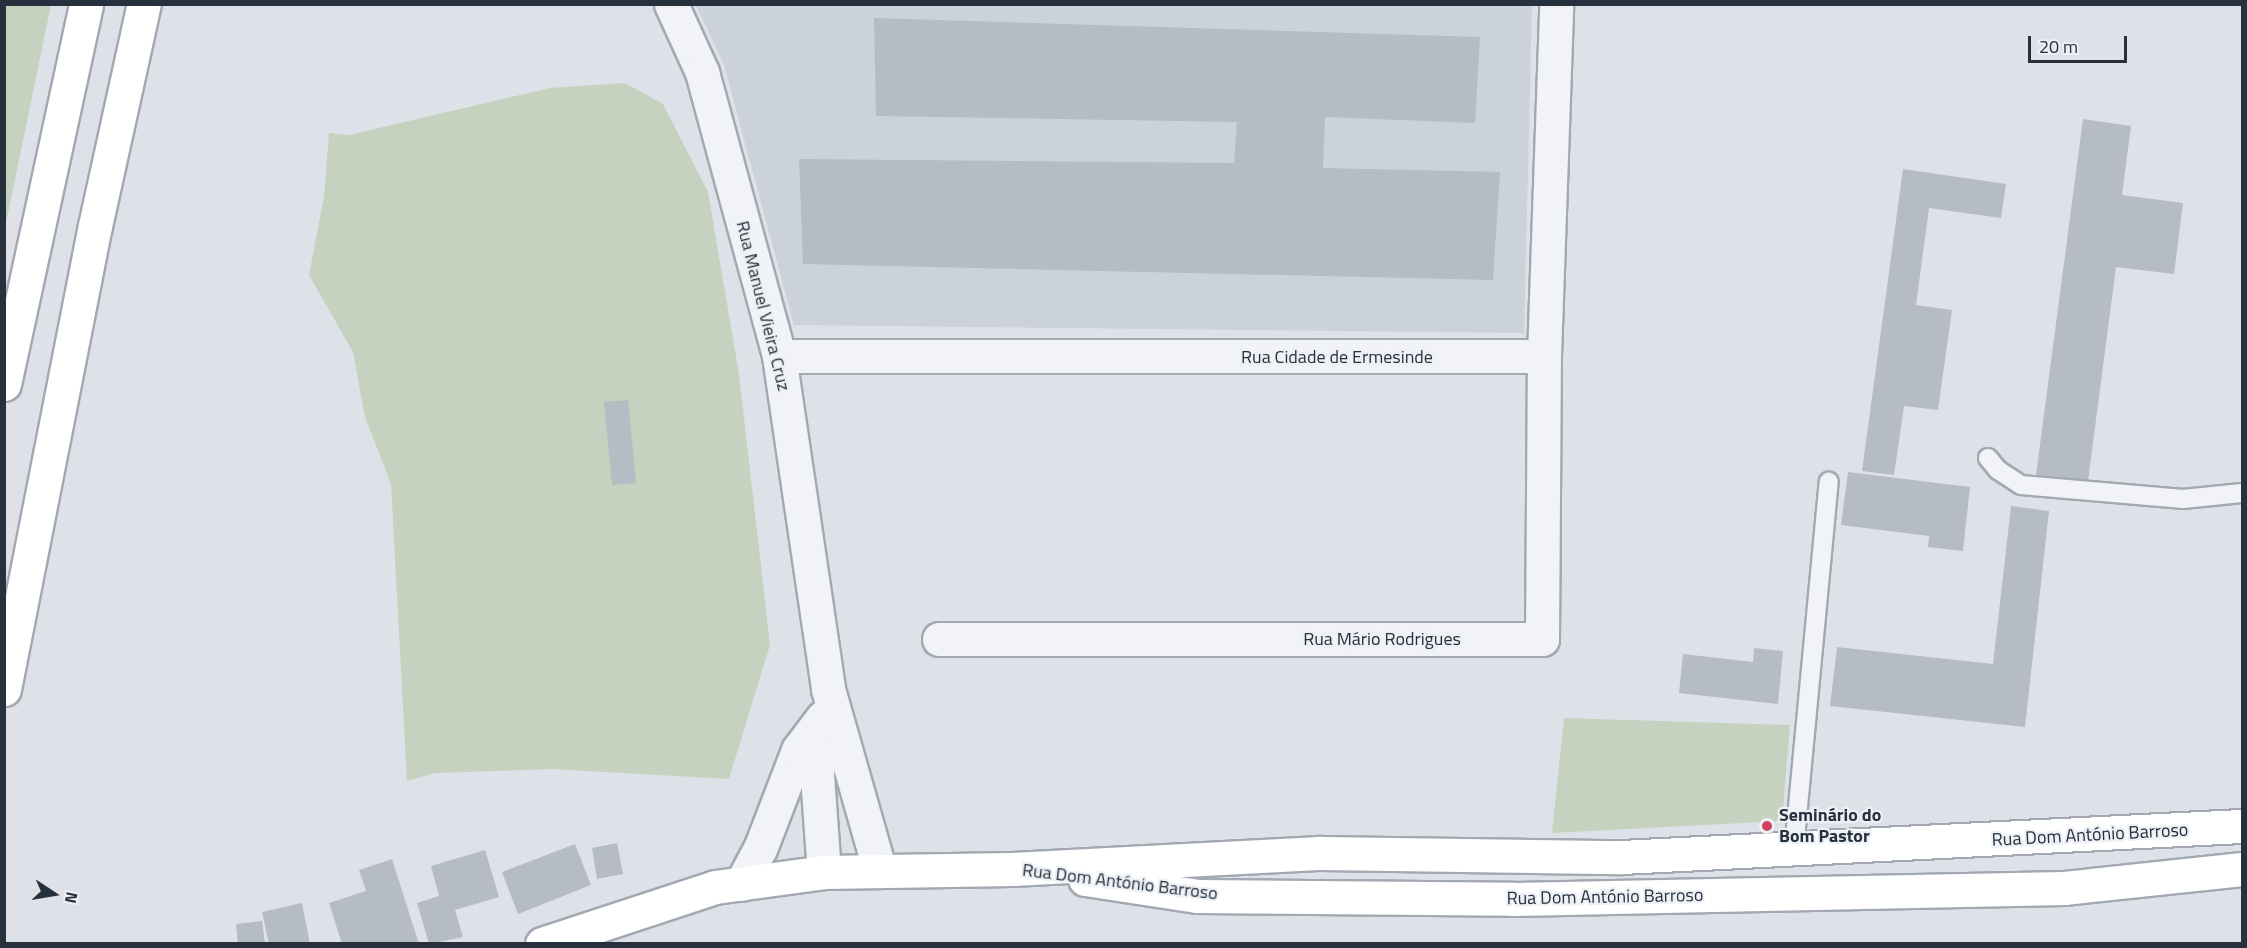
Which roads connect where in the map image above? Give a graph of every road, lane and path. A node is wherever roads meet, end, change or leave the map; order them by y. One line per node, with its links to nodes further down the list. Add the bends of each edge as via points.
1 (86, 4): 7 (main road)
2 (144, 4): 12 (main road, via 93,238)
3 (671, 4): 5 (street, Rua Manuel Vieira Cruz, via 702,72)
4 (1556, 4): 6 (street)
5 (778, 356): 6 (street, Rua Cidade de Ermesinde); 13 (street, Rua Manuel Vieira Cruz)
6 (1544, 356): 11 (street, Rua Mário Rodrigues, via 1542,639)
7 (4, 384)
8 (1988, 458): 10 (lane, via 1998,470 2022,485 2183,499)
9 (1829, 482): 15 (lane)
10 (2242, 494)
11 (939, 639)
12 (4, 689)
13 (825, 703): 18 (street, Rua Manuel Vieira Cruz); 19 (street, Rua Manuel Vieira Cruz, via 817,775); 20 (street, via 798,750 760,849)
14 (2242, 826): 15 (main road, Rua Dom António Barroso)
15 (1794, 849): 16 (main road, Rua Dom António Barroso, via 1621,857 1321,853)
16 (1012, 869): 17 (main road, Rua Dom António Barroso, via 1197,896 1513,899 2064,888); 18 (main road)
17 (2242, 870)
18 (880, 871): 19 (main road)
19 (824, 872): 20 (main road)
20 (741, 884): 21 (main road, via 715,887)
21 (542, 944)

